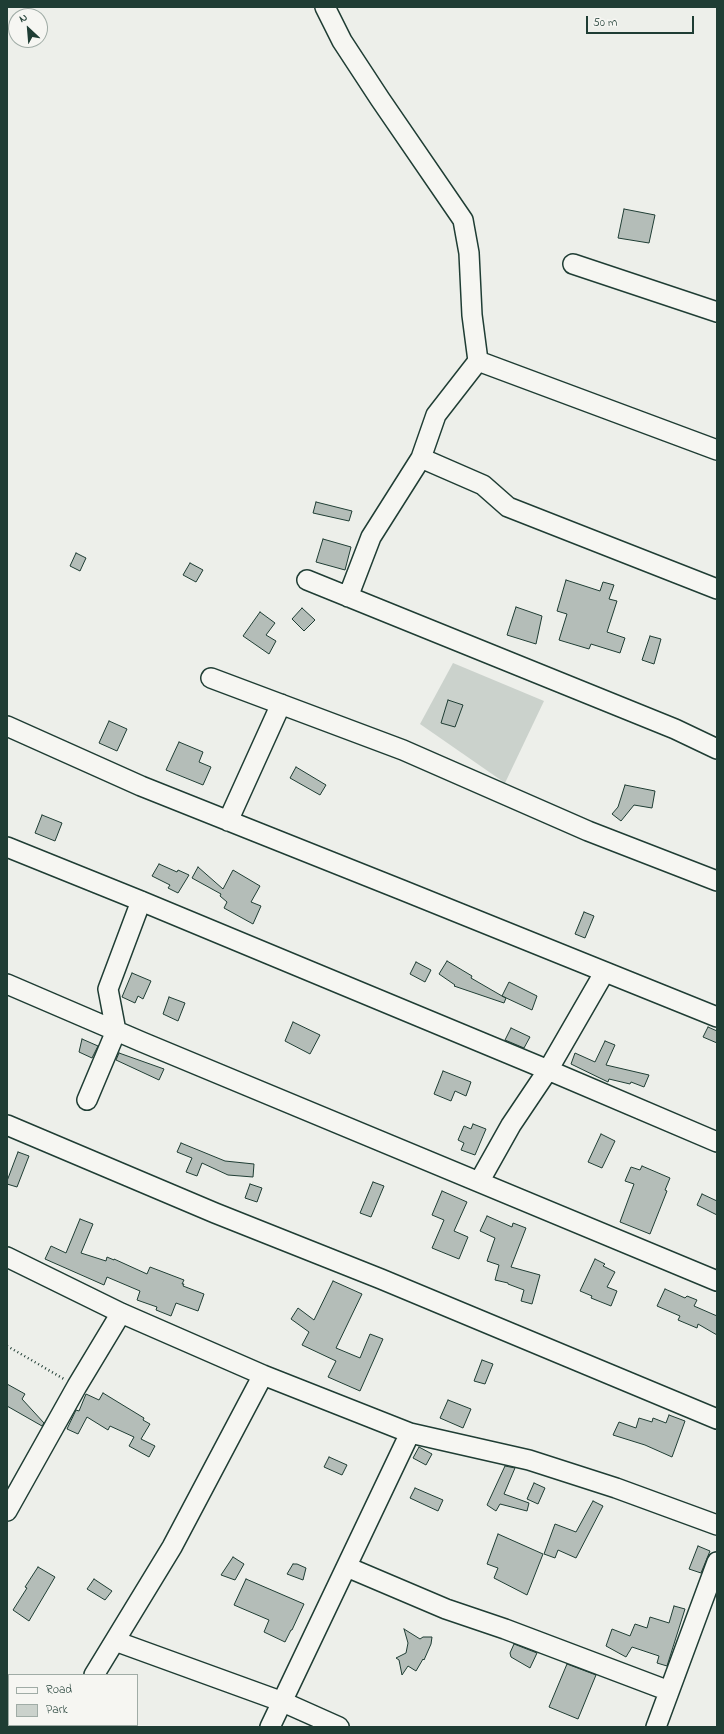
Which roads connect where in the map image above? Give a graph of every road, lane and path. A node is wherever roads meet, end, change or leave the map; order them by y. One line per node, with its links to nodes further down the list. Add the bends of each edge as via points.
1 (325, 7): 4 (street, via 342,40 380,99 463,220 469,253 472,315)
2 (574, 264): 3 (street)
3 (717, 312)
4 (478, 361): 5 (street); 6 (street, via 436,415)
5 (717, 450)
6 (421, 458): 8 (street, via 483,485 508,507); 9 (street, via 371,537)
7 (307, 580): 9 (street)
8 (717, 590)
9 (348, 597): 13 (street)
10 (211, 678): 11 (street)
11 (281, 704): 14 (street); 16 (street, via 403,750 588,831)
12 (7, 726): 14 (street, via 141,786)
13 (717, 749)
14 (228, 821): 18 (street)
15 (7, 847): 17 (street)
16 (717, 881)
17 (141, 901): 21 (street, via 108,989); 22 (street)
18 (604, 973): 20 (street); 22 (street)
19 (7, 984): 21 (street)
20 (717, 1018)
21 (116, 1030): 23 (street); 26 (street)
22 (548, 1070): 25 (street); 26 (street, via 511,1125)
23 (87, 1100)
24 (7, 1125): 33 (street)
25 (717, 1142)
26 (479, 1182): 28 (street)
27 (7, 1257): 29 (street)
28 (717, 1280)
29 (121, 1313): 31 (street); 32 (street)
30 (7, 1346): 32 (path)
31 (263, 1375): 34 (street); 39 (street, via 172,1547)
32 (77, 1386): 35 (street)
33 (717, 1419)
34 (410, 1433): 36 (street, via 528,1460 616,1488); 38 (street)
35 (7, 1511)
36 (717, 1525)
37 (717, 1562): 41 (street)
38 (347, 1567): 41 (street, via 446,1610); 42 (street)
39 (115, 1641): 40 (street); 42 (street)
40 (95, 1674)
41 (669, 1691): 45 (street)
42 (283, 1702): 43 (street); 44 (street)
43 (270, 1727)
44 (339, 1727)
45 (656, 1727)

